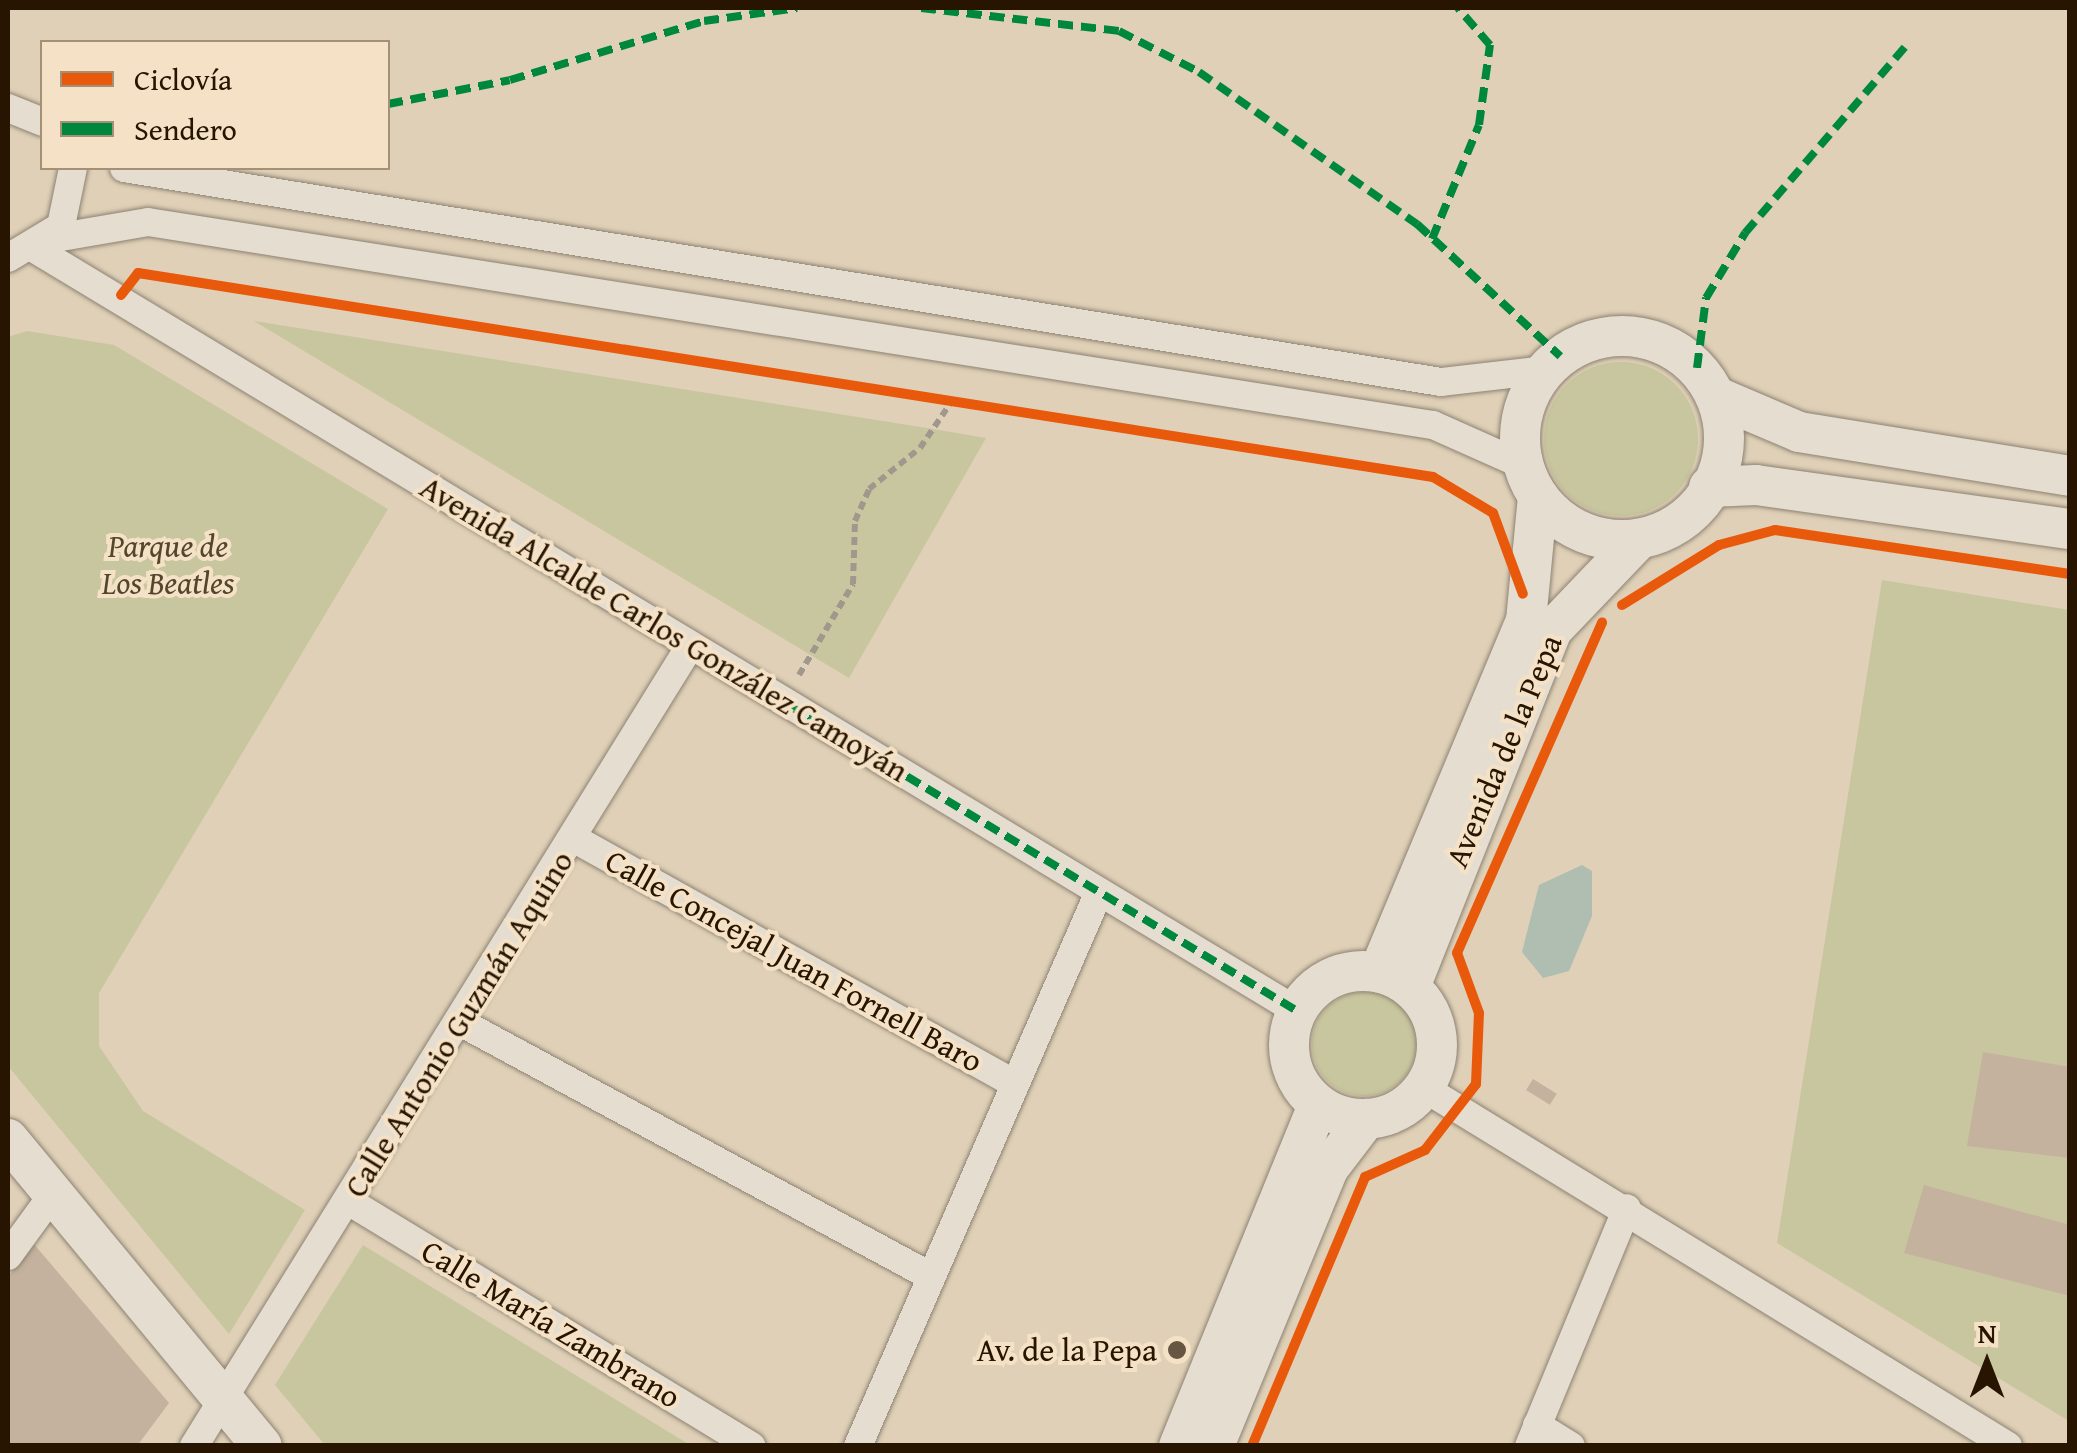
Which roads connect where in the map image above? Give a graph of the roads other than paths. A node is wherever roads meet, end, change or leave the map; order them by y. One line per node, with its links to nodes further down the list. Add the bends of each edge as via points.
1 (8, 108): 2 (street)
2 (40, 121)
3 (72, 170): 5 (street, via 70,207)
4 (136, 170): 6 (street, via 1441,382)
5 (30, 249): 9 (street, via 148,222 1433,425); 13 (street, Avenida Alcalde Carlos González Camoyán)
6 (1545, 370): 7 (street, via 1592,340 1634,336 1668,346); 9 (street, via 1526,400)
7 (1717, 397): 8 (street, via 1798,432); 10 (street, via 1722,462)
8 (2070, 476)
9 (1530, 481): 12 (street, via 1596,537); 16 (street, Avenida de la Pepa, via 1526,620)
10 (1709, 488): 11 (street, via 1756,485); 12 (street, via 1671,528)
11 (2070, 529)
12 (1638, 540): 16 (street, Avenida de la Pepa, via 1552,630)
13 (690, 646): 14 (street, Calle Antonio Guzmán Aquino); 15 (street, Avenida Alcalde Carlos González Camoyán)
14 (573, 838): 18 (street, Calle Antonio Guzmán Aquino); 19 (street, Calle Concejal Juan Fornell Baro)
15 (1099, 892): 17 (street, Avenida Alcalde Carlos González Camoyán); 19 (street)
16 (1394, 980): 17 (street, via 1334,976); 20 (street, via 1435,1024)
17 (1294, 1009): 21 (street, via 1292,1069)
18 (460, 1022): 25 (street, Calle Antonio Guzmán Aquino); 28 (street)
19 (1015, 1084): 28 (street)
20 (1424, 1088): 22 (street, via 1389,1116); 26 (street)
21 (1318, 1105): 22 (street); 35 (street)
22 (1366, 1120): 36 (street, via 1328,1170)
23 (8, 1139): 24 (street)
24 (54, 1194): 27 (street); 29 (street)
25 (350, 1202): 29 (street, Calle Antonio Guzmán Aquino); 33 (street, Calle María Zambrano)
26 (1628, 1208): 30 (street); 38 (street)
27 (8, 1256)
28 (932, 1277): 34 (street)
29 (226, 1402): 31 (street, Calle Antonio Guzmán Aquino); 32 (street)
30 (1533, 1435): 37 (street)
31 (194, 1446)
32 (262, 1446)
33 (752, 1446)
34 (858, 1446)
35 (1179, 1446)
36 (1214, 1446)
37 (1571, 1446)
38 (2008, 1446)

